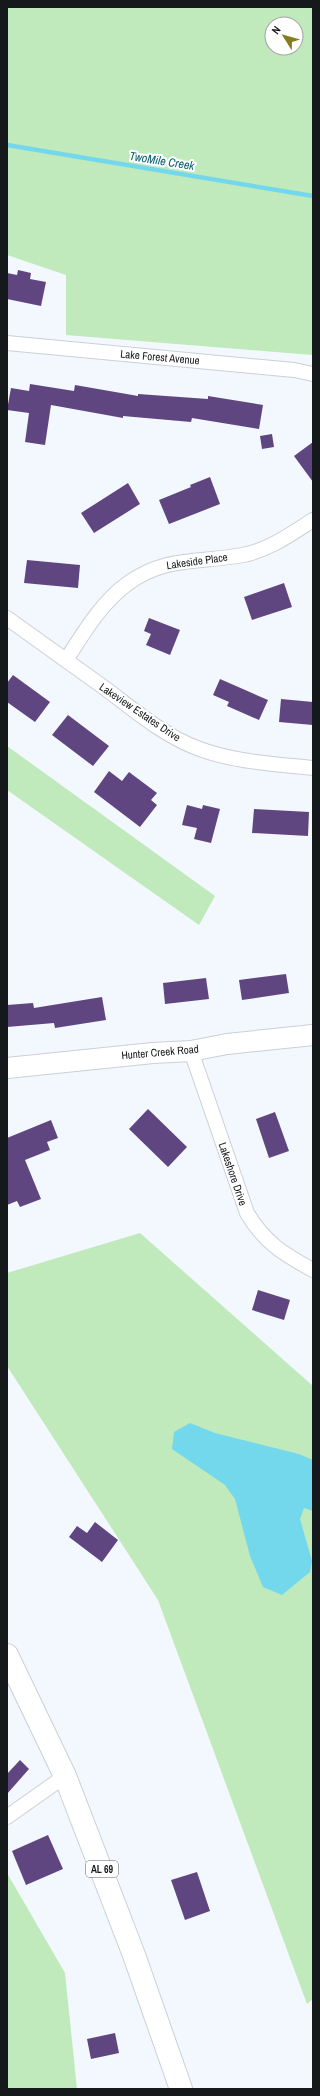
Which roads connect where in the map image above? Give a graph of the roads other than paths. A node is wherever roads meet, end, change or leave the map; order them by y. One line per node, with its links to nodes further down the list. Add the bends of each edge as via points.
1 (7, 343): 2 (street, Lake Forest Avenue, via 294,370)
2 (313, 374)
3 (313, 520): 5 (street, Lakeside Place, via 277,543 260,550 243,555 173,562 140,575 113,597 91,622)
4 (7, 618): 5 (street, Lakeview Estates Drive)
5 (66, 660): 6 (street, Lakeview Estates Drive, via 150,722 197,748 239,759)
6 (313, 768)
7 (313, 1035): 8 (main road, Hunter Creek Road, via 227,1044)
8 (191, 1051): 9 (main road, Hunter Creek Road); 10 (street, Lakeshore Drive, via 246,1213 267,1241)
9 (7, 1068)
10 (313, 1270)
11 (7, 1655): 12 (main road, AL 69)
12 (65, 1776): 13 (street); 14 (main road, AL 69, via 134,1955)
13 (7, 1817)
14 (181, 2089)

